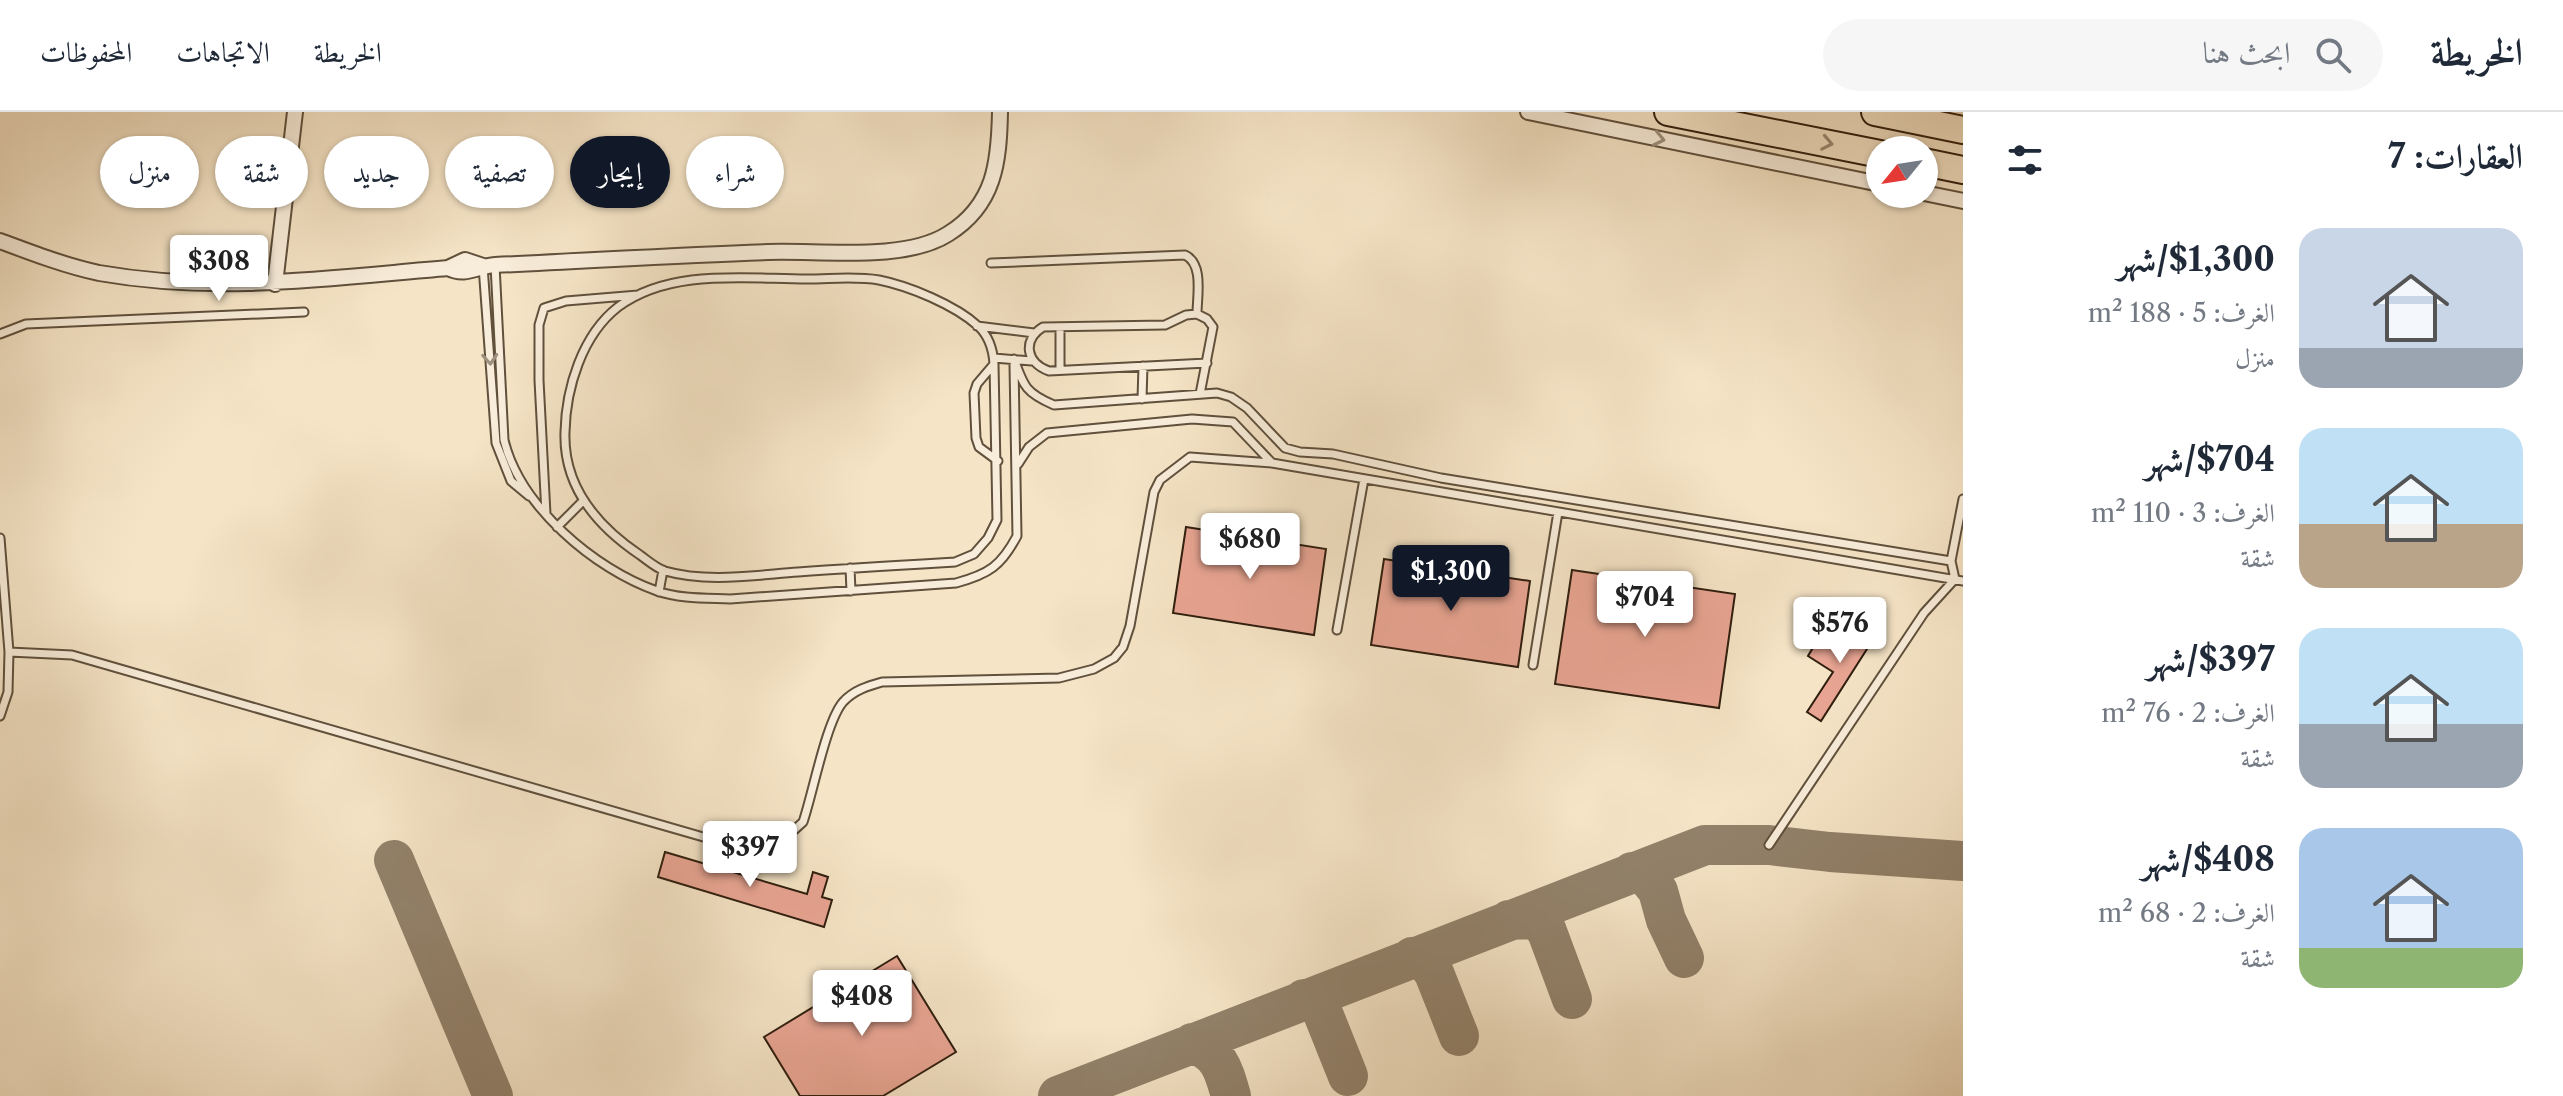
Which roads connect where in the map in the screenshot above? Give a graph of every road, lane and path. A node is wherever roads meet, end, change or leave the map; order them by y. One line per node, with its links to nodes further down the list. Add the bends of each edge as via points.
1 (295, 112): 16 (street)
2 (1000, 112): 15 (street, via 997,164 987,191 960,225 923,246)
3 (1528, 112): 10 (street, one-way to 10)
4 (1668, 112): 7 (highway, one-way to 7)
5 (1875, 112): 6 (highway)
6 (1963, 130)
7 (1866, 151)
8 (1938, 165): 9 (highway)
9 (1963, 170)
10 (1866, 181)
11 (1938, 196): 12 (street)
12 (1963, 201)
13 (0, 241): 16 (street, via 96,272 144,280)
14 (991, 263): 19 (lane, via 1185,255 1196,266)
15 (489, 266): 16 (street, via 466,273 448,268); 41 (lane, via 496,443 511,481)
16 (275, 284)
17 (641, 295): 20 (lane, via 688,281 863,277 926,296); 39 (lane, via 617,308 591,338 571,388 567,459); 41 (lane, via 566,301 544,308 539,366)
18 (304, 312): 23 (lane, via 26,324)
19 (1197, 314): 21 (lane, via 1165,325); 27 (lane, via 1213,327)
20 (977, 326): 22 (lane); 25 (lane, via 991,343)
21 (1060, 327): 22 (lane); 29 (lane)
22 (1034, 333): 26 (lane, via 1028,351)
23 (0, 334)
24 (1014, 359): 25 (lane); 26 (lane); 31 (lane, via 1023,385 1054,405); 34 (lane)
25 (994, 361): 32 (lane); 32 (lane, via 974,393 979,447)
26 (1032, 361): 29 (lane, via 1039,368)
27 (1207, 363): 28 (lane); 30 (lane)
28 (1143, 366): 29 (lane); 31 (lane)
29 (1060, 370)
30 (1200, 394): 31 (lane); 44 (lane, via 1231,397 1285,448 1300,452)
31 (1142, 399)
32 (998, 461): 36 (lane)
33 (1272, 463): 34 (lane, via 1233,422 1192,419 1047,433); 35 (lane); 51 (lane, via 1190,457 1160,480 1130,626 1114,658 1059,678 882,682 844,701 832,719 803,822 791,834 764,845 731,845 72,655)
34 (1016, 466): 37 (lane)
35 (1364, 479): 40 (lane); 50 (lane)
36 (997, 493): 37 (lane); 45 (lane, via 997,520 974,554 955,562)
37 (1017, 494): 48 (lane, via 1017,536 994,569 956,583)
38 (1963, 499): 44 (lane)
39 (583, 501): 42 (lane); 46 (lane, via 614,538)
40 (1558, 512): 47 (lane); 52 (lane)
41 (546, 514): 42 (lane)
42 (557, 527): 49 (lane, via 627,578)
43 (0, 538): 51 (lane)
44 (1951, 561): 47 (lane)
45 (850, 568): 46 (lane, via 702,576); 48 (lane)
46 (663, 570): 49 (lane)
47 (1959, 580): 54 (lane, via 1924,613)
48 (851, 591): 49 (lane, via 730,599)
49 (659, 592)
50 (1337, 630)
51 (9, 652): 53 (lane, via 8,692)
52 (1533, 665)
53 (0, 716)
54 (1769, 845)

